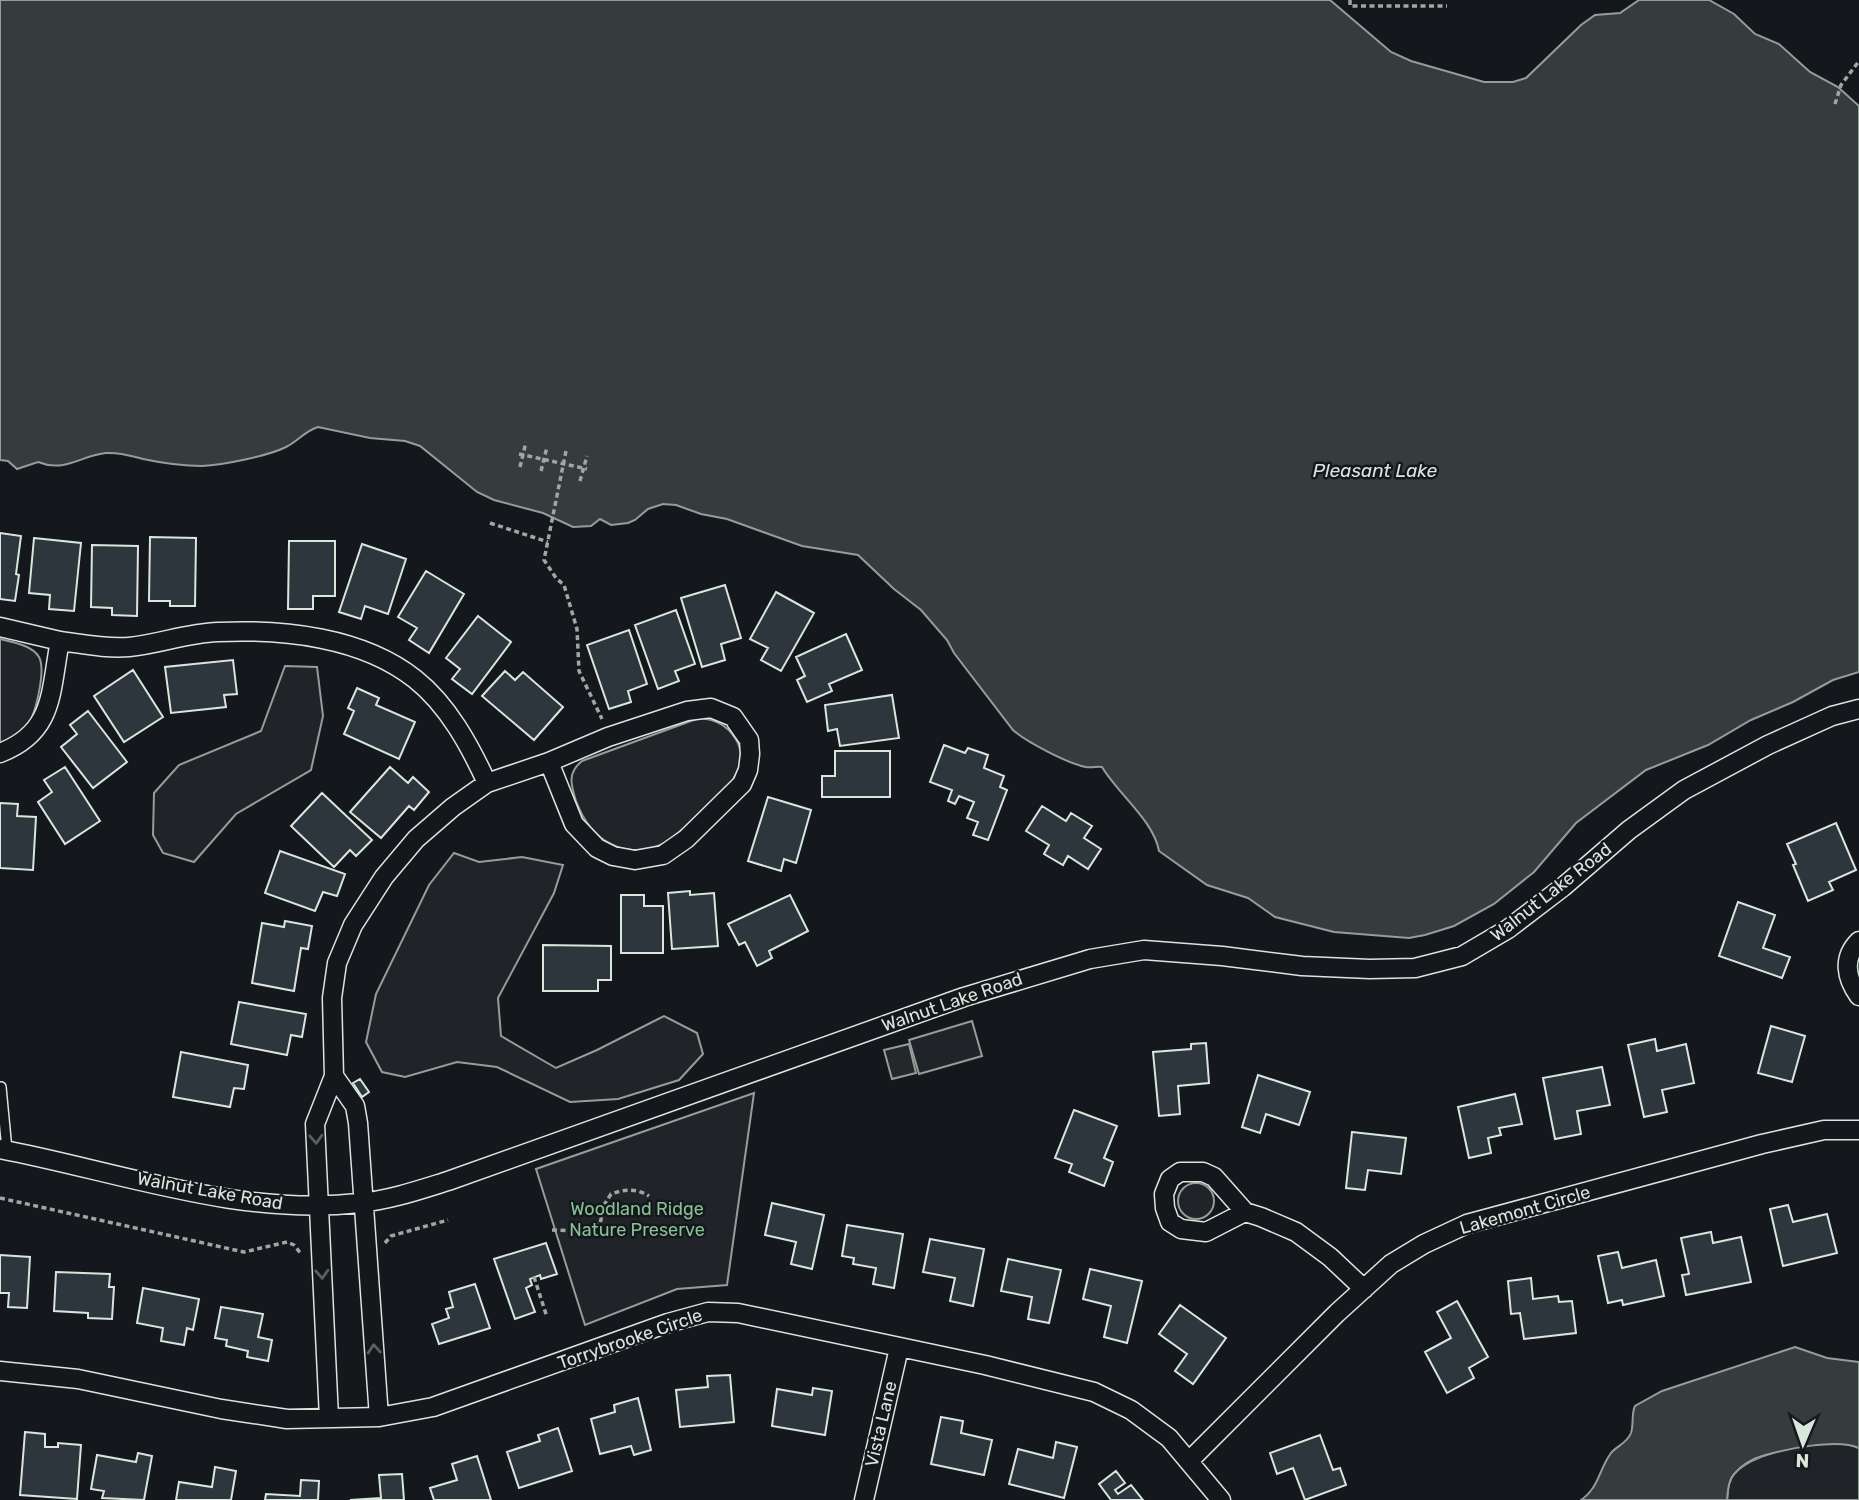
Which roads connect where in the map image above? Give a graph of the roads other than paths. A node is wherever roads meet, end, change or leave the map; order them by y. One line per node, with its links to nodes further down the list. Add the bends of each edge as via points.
1 (0, 627): 2 (street)
2 (60, 641): 4 (street, via 46,714 27,739); 6 (street, via 129,647 218,632 335,640 415,679 471,747)
3 (1859, 709): 13 (street, Walnut Lake Road, via 1768,745 1684,790 1508,929 1462,956 1415,968 1370,969 1144,950 1090,959 964,997 448,1181)
4 (0, 753)
5 (549, 762): 5 (street, via 608,737 687,711 711,708 733,717 749,740 748,770 727,801 663,855 635,860 597,848 580,831); 6 (street)
6 (487, 783): 9 (street, via 416,839 353,925 337,963 332,998)
7 (1859, 942): 8 (street, via 1847,962 1848,978)
8 (1859, 996)
9 (334, 1076): 13 (street, via 355,1106); 14 (street, one-way to 14, via 315,1124)
10 (1, 1087): 12 (lane)
11 (1859, 1130): 16 (street, Lakemont Circle, via 1825,1130 1762,1144 1467,1224 1424,1244)
12 (4, 1150): 14 (street, Walnut Lake Road, via 245,1201)
13 (363, 1203): 14 (street, Walnut Lake Road); 19 (street, one-way to 13)
14 (319, 1206): 20 (street, one-way to 20)
15 (1245, 1212): 15 (street, via 1203,1172 1180,1172 1170,1179 1164,1194 1170,1222 1181,1229 1206,1232); 16 (street, via 1296,1232)
16 (1364, 1289): 21 (street, Lakemont Circle)
17 (899, 1348): 19 (street, Torrybrooke Circle, via 784,1321 708,1312 433,1407); 21 (street, Torrybrooke Circle, via 1094,1392 1131,1410 1169,1438); 22 (street, Vista Lane)
18 (0, 1371): 20 (street, Torrybrooke Circle, via 78,1379 287,1419)
19 (379, 1417): 20 (street, Torrybrooke Circle)
20 (329, 1418)
21 (1189, 1461): 23 (street, Torrybrooke Circle)
22 (864, 1500)
23 (1221, 1500)

